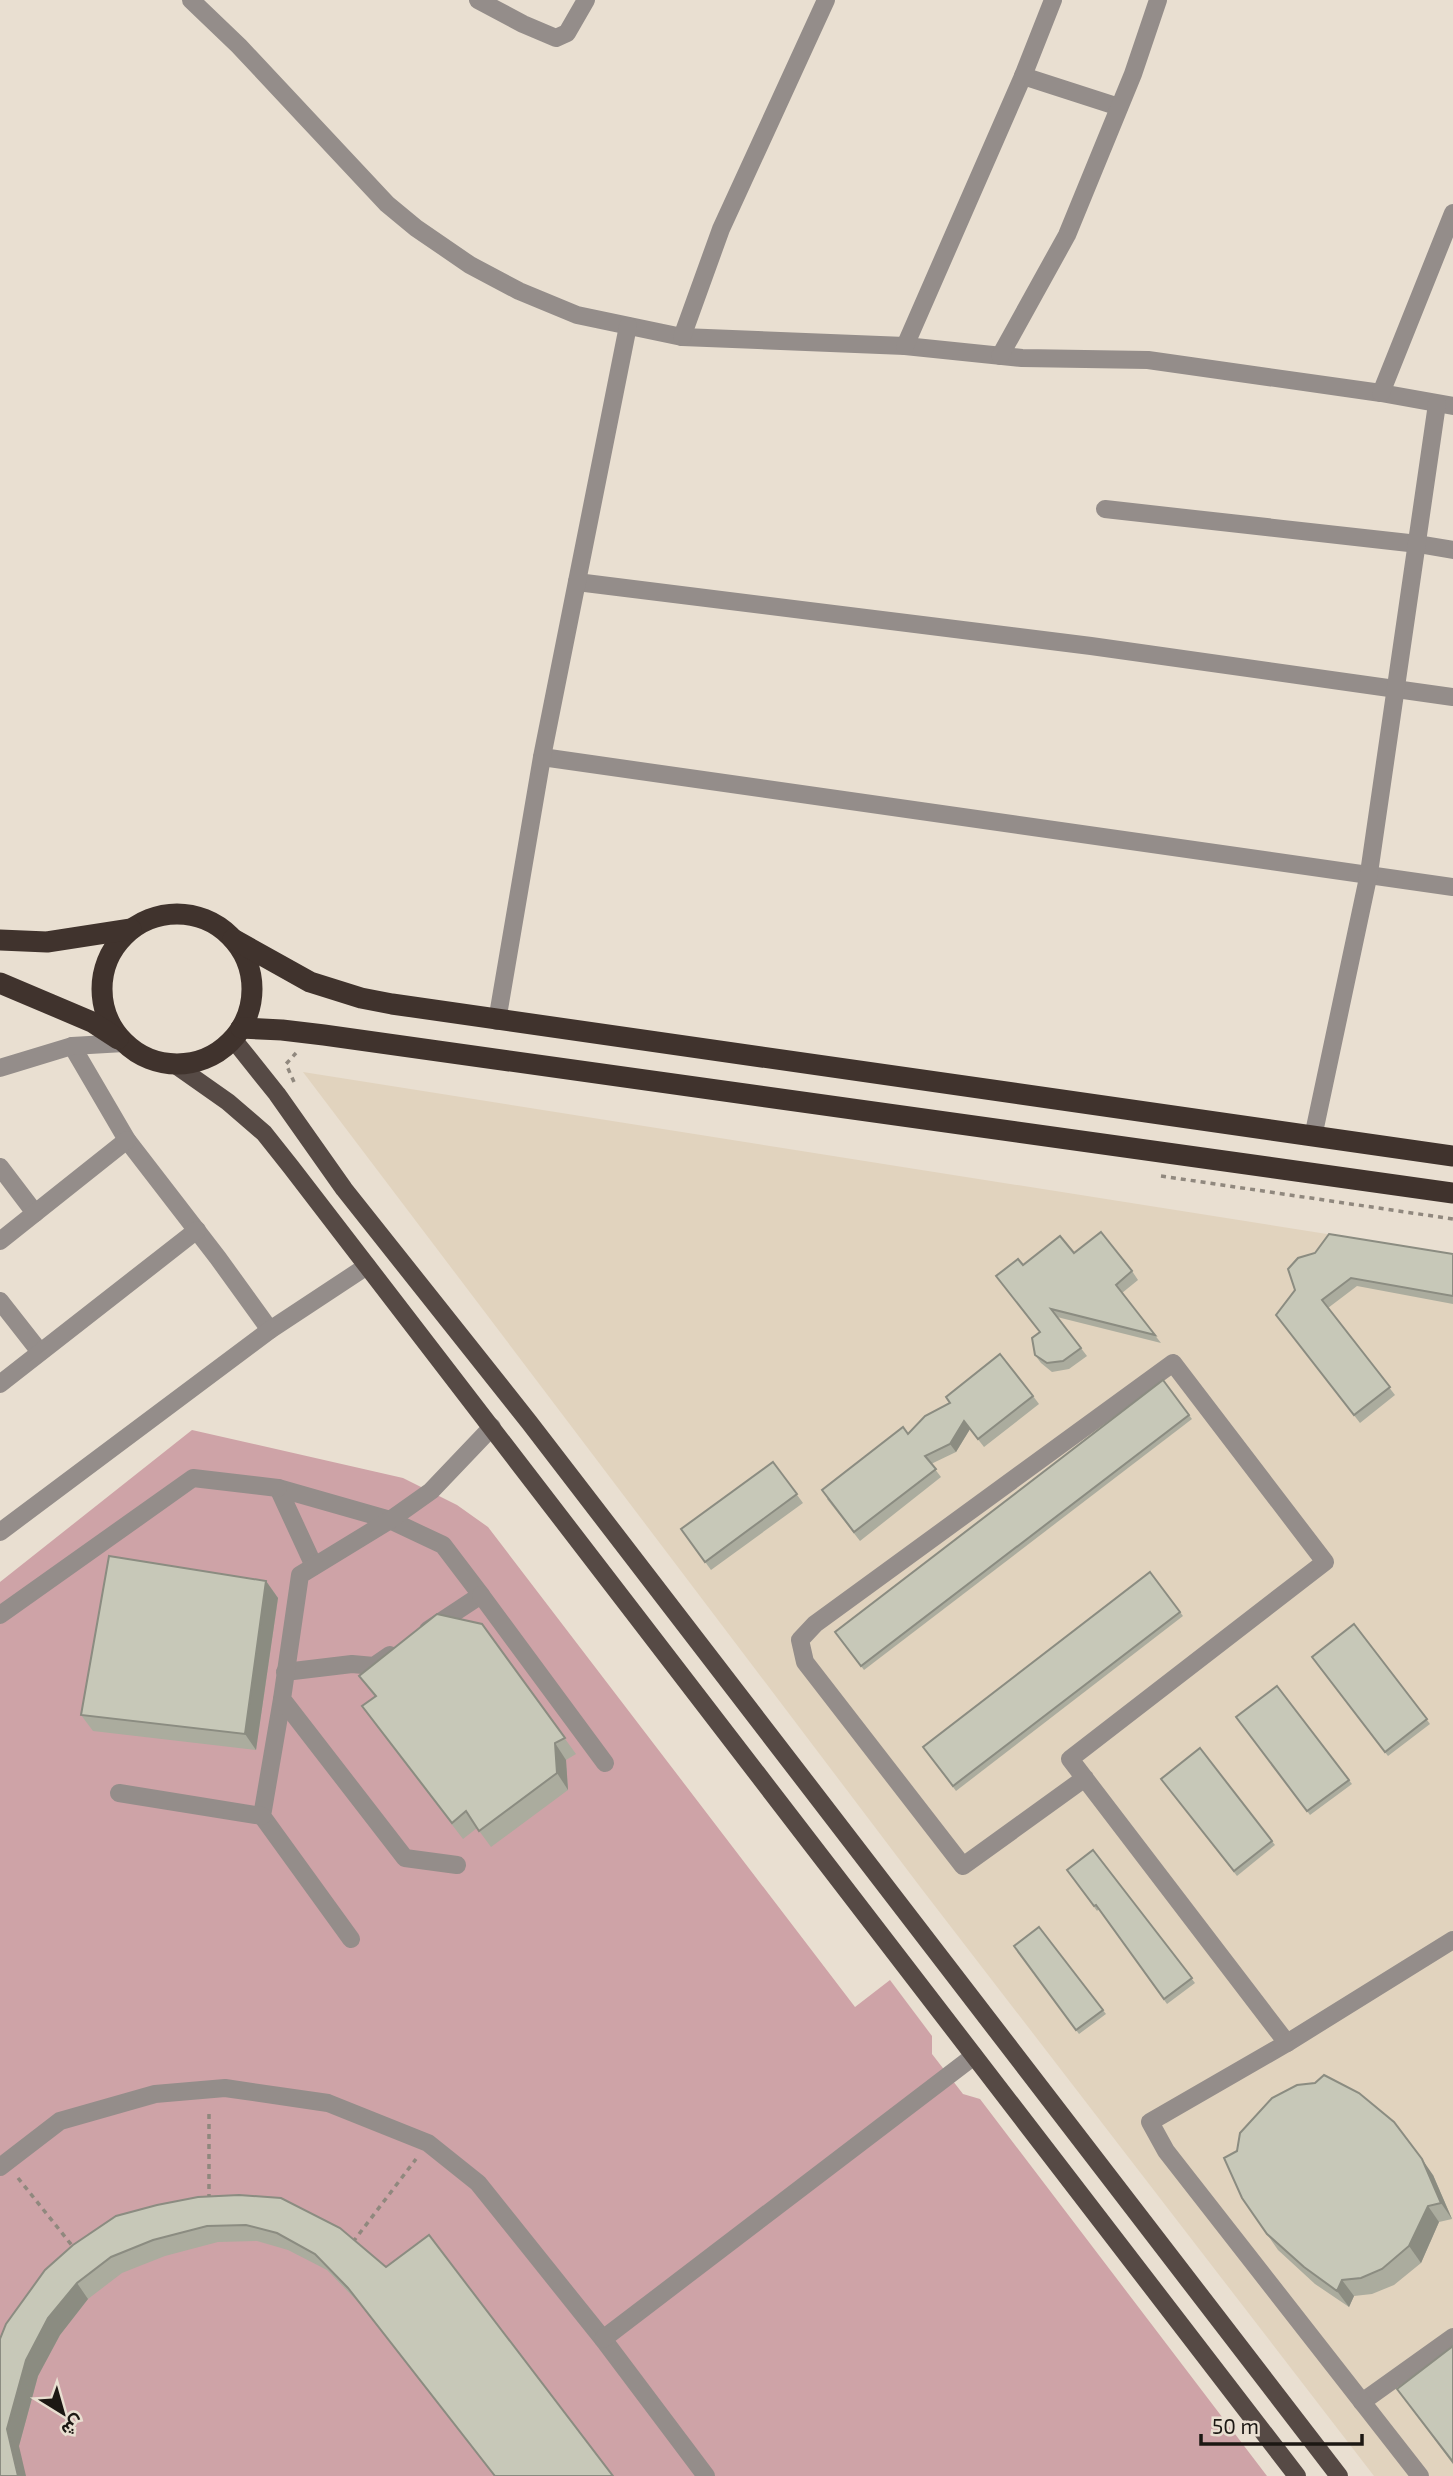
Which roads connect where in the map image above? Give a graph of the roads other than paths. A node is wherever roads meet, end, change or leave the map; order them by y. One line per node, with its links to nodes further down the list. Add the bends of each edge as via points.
1 (191, 0): 10 (street, via 387,204 416,228 519,291 577,315)
2 (478, 0): 3 (street, via 556,38 568,33)
3 (586, 0)
4 (826, 0): 11 (street, via 721,229)
5 (1053, 0): 7 (street)
6 (1158, 0): 8 (street)
7 (1023, 76): 8 (street); 12 (street)
8 (1119, 107): 13 (street, via 1067,234)
9 (1453, 213): 14 (street)
10 (628, 326): 11 (street); 19 (street)
11 (682, 337): 12 (street)
12 (905, 346): 13 (street)
13 (1000, 356): 14 (street, via 1148,360)
14 (1381, 393): 15 (street)
15 (1445, 405): 17 (street)
16 (1105, 509): 17 (street)
17 (1418, 544): 18 (street); 20 (street)
18 (1453, 550)
19 (577, 582): 20 (street); 22 (street)
20 (1397, 688): 21 (street); 23 (street)
21 (1453, 697)
22 (542, 757): 23 (street); 29 (street)
23 (1368, 873): 24 (street); 35 (street)
24 (1453, 887)
25 (131, 929): 26 (highway, via 156,917 184,914 202,918); 27 (highway, via 47,943); 31 (highway, via 114,948 103,972 102,997 109,1022)
26 (233, 939): 29 (highway, via 310,982 334,990); 30 (highway, via 244,955 251,982 249,1011)
27 (0, 940)
28 (0, 983): 31 (highway, via 92,1022)
29 (497, 1021): 35 (highway)
30 (237, 1033): 33 (highway, via 216,1053 196,1062); 39 (highway, via 282,1030 324,1035); 72 (main road, via 344,1189 546,1444)
31 (124, 1043): 32 (street); 33 (highway, via 147,1057)
32 (72, 1046): 34 (street); 36 (street)
33 (174, 1064): 43 (main road, via 264,1133)
34 (0, 1068)
35 (1313, 1137): 37 (highway)
36 (127, 1140): 40 (street); 41 (street)
37 (1453, 1156)
38 (0, 1167): 40 (street)
39 (1453, 1193)
40 (35, 1213): 42 (street)
41 (197, 1230): 45 (street); 46 (street)
42 (0, 1241)
43 (367, 1266): 45 (street); 48 (main road)
44 (0, 1301): 46 (street)
45 (270, 1330): 51 (street)
46 (40, 1353): 47 (street)
47 (0, 1384)
48 (492, 1427): 50 (street, via 431,1491); 65 (main road)
49 (278, 1488): 50 (street); 52 (street); 54 (street, via 193,1478)
50 (390, 1520): 52 (street); 53 (street, via 443,1545)
51 (0, 1532)
52 (314, 1566): 55 (street, via 300,1575)
53 (481, 1595): 55 (street, via 374,1666); 57 (street)
54 (0, 1615)
55 (285, 1672): 56 (street)
56 (282, 1699): 60 (street); 61 (street, via 405,1858)
57 (605, 1763)
58 (1085, 1778): 58 (street, via 1070,1759 1325,1562 1173,1363 815,1624 800,1640 804,1662 962,1866); 64 (street)
59 (119, 1793): 60 (street)
60 (262, 1816): 62 (street)
61 (457, 1865)
62 (351, 1939)
63 (1453, 1940): 64 (street)
64 (1287, 2043): 69 (street, via 1150,2122 1166,2151)
65 (974, 2056): 68 (street); 71 (main road)
66 (3, 2164): 68 (street, via 60,2121 155,2094 225,2088 328,2103 428,2143 478,2183)
67 (1453, 2337): 69 (street)
68 (603, 2339): 70 (street)
69 (1362, 2402): 73 (street)
70 (706, 2476)
71 (1297, 2476)
72 (1339, 2476)
73 (1420, 2476)

